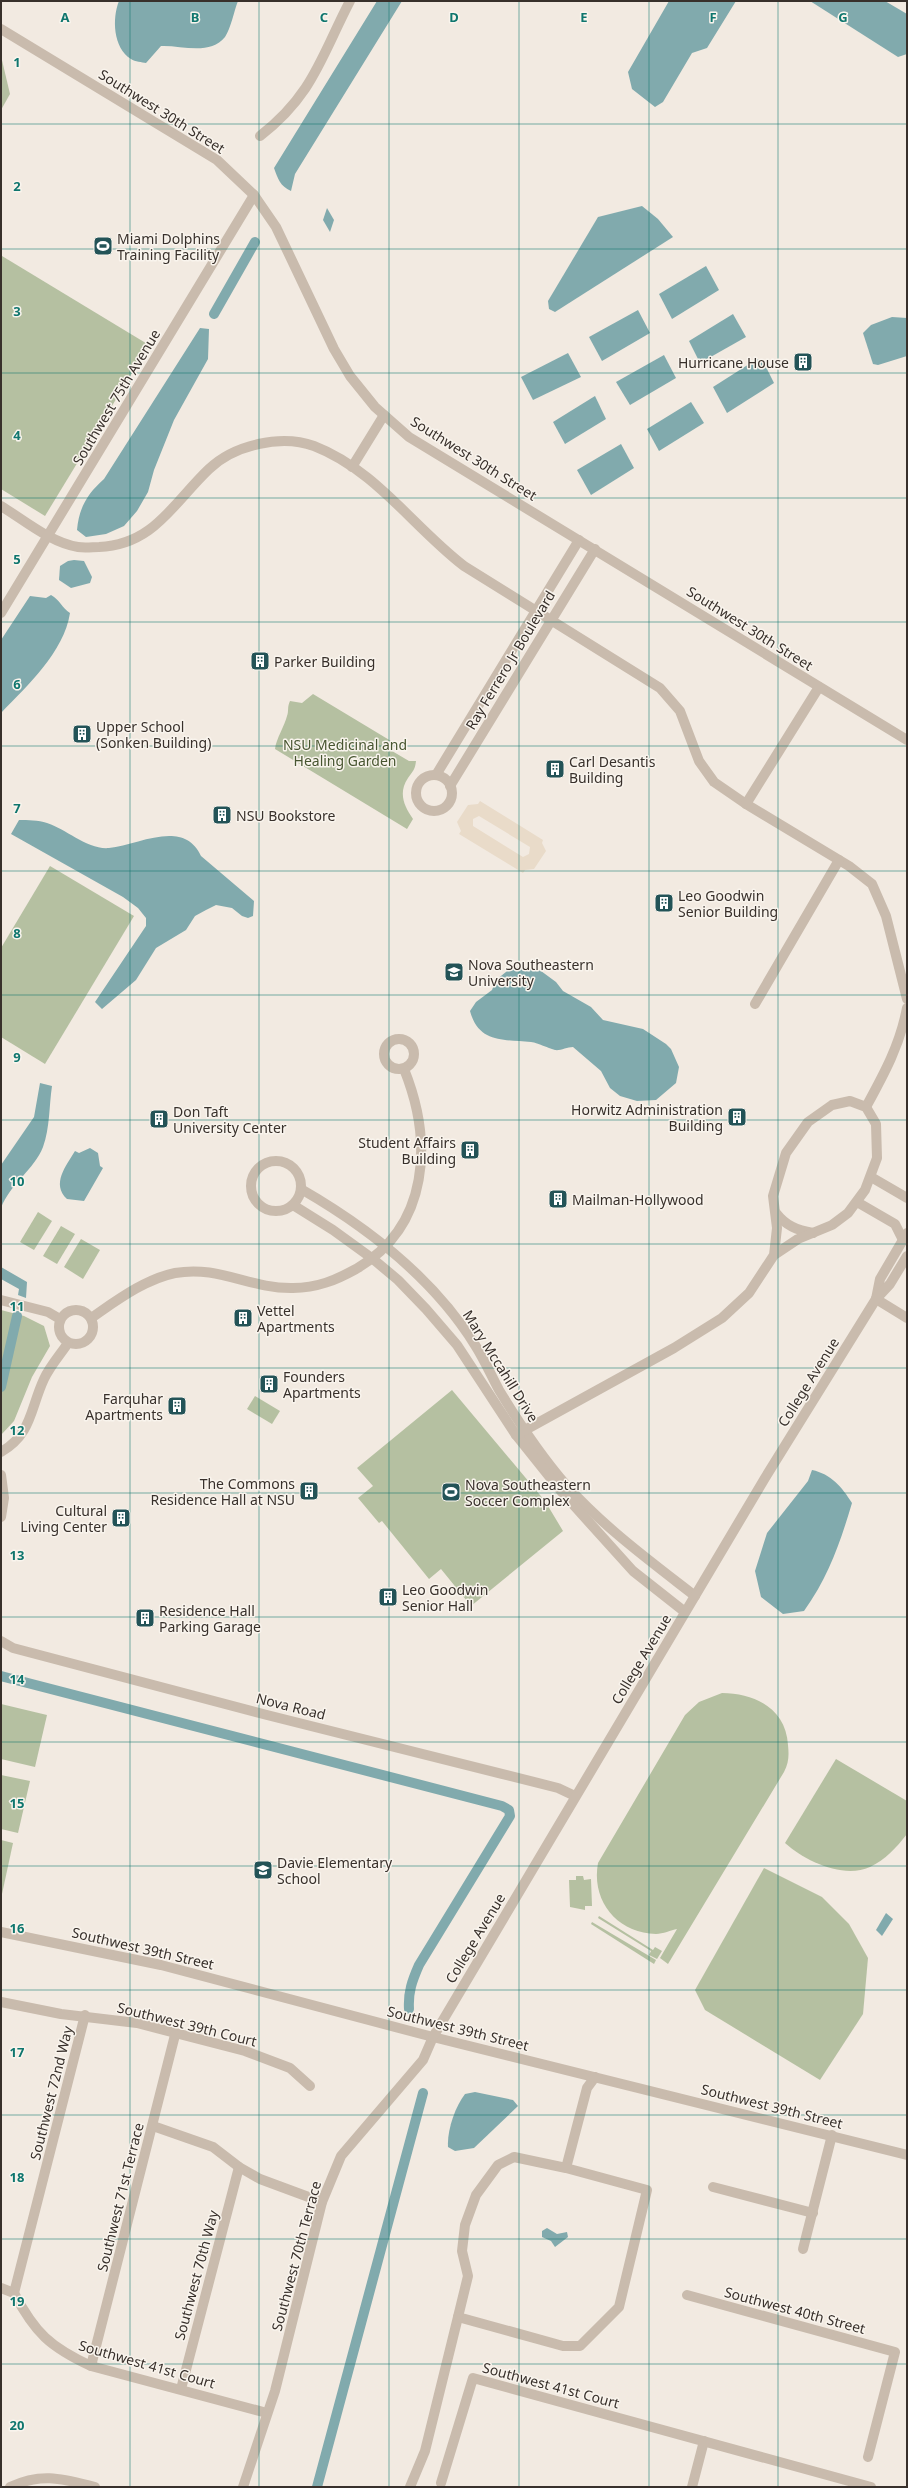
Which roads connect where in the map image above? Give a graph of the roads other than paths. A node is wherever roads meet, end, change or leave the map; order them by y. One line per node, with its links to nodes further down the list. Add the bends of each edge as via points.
1 (350, 1): 3 (street, via 312,81 279,121)
2 (1, 29): 4 (street, Southwest 30th Street, via 217,160)
3 (260, 136)
4 (254, 195): 5 (street, Southwest 30th Street, via 276,227 334,349 350,376); 8 (street, Southwest 75th Avenue)
5 (384, 415): 6 (street); 9 (street, Southwest 30th Street, via 409,438)
6 (352, 467): 8 (street, via 312,446 291,441 266,442 247,447 210,467 160,522 132,541 109,546 78,547); 11 (street, via 401,505 441,548 464,566)
7 (1, 506): 8 (street)
8 (49, 536): 12 (street, Southwest 75th Avenue)
9 (579, 540): 10 (street, Southwest 30th Street); 11 (street, Ray Ferrero Jr Boulevard)
10 (594, 549): 13 (street, Ray Ferrero Jr Boulevard); 14 (street, Southwest 30th Street)
11 (535, 611): 13 (street); 16 (street, Ray Ferrero Jr Boulevard)
12 (1, 613)
13 (550, 620): 17 (street, Ray Ferrero Jr Boulevard); 18 (street, via 660,688 671,699 685,721 693,748 706,773 714,782)
14 (819, 687): 15 (street, Southwest 30th Street); 18 (street)
15 (907, 740)
16 (436, 775): 17 (street, via 442,777); 17 (street, via 424,778 416,788 417,800 425,809 436,811 446,806 452,797)
17 (450, 786)
18 (746, 804): 19 (street)
19 (839, 860): 20 (street, via 872,884 886,916); 21 (street)
20 (907, 999)
21 (755, 1004)
22 (907, 1008): 24 (street, via 902,1034 890,1064)
23 (404, 1069): 33 (street, via 421,1126 420,1174 411,1207)
24 (866, 1107): 25 (street, via 876,1124 876,1158); 30 (street, via 850,1102 832,1105 808,1122 786,1153 773,1196)
25 (871, 1178): 27 (street); 28 (street)
26 (301, 1189): 29 (street); 29 (street, via 293,1168 280,1162 265,1164 254,1175 251,1190 264,1208 279,1211); 33 (street, Mary Mccahill Drive)
27 (907, 1198)
28 (857, 1202): 31 (street, via 838,1221); 32 (street, via 895,1224)
29 (292, 1205): 36 (street, Mary Mccahill Drive, via 333,1230)
30 (776, 1212): 31 (street, via 794,1228); 34 (street)
31 (814, 1233): 34 (street, via 798,1239)
32 (905, 1236): 37 (street, College Avenue, via 880,1279)
33 (385, 1246): 36 (street); 43 (street, Mary Mccahill Drive, via 421,1279 461,1324)
34 (774, 1254): 43 (street, via 749,1293 722,1318 674,1348)
35 (907, 1256): 37 (street, College Avenue, via 890,1284)
36 (372, 1259): 39 (street, via 333,1280 301,1288 263,1286 214,1271 176,1273 140,1287); 43 (street, Mary Mccahill Drive, via 422,1304 457,1345)
37 (876, 1299): 40 (street); 49 (street, College Avenue)
38 (1, 1300): 41 (street, via 48,1312)
39 (91, 1318): 41 (street, via 75,1310 69,1311); 42 (street, via 93,1329 89,1339 79,1345)
40 (907, 1318)
41 (60, 1319): 42 (street, via 60,1335)
42 (68, 1343): 44 (street, via 44,1378 25,1430 18,1440)
43 (520, 1432): 47 (street, Mary Mccahill Drive, via 567,1485); 48 (street, Mary Mccahill Drive, via 560,1490)
44 (1, 1452)
45 (1, 1475): 46 (street, via 4,1498)
46 (1, 1517)
47 (627, 1543): 48 (street); 49 (street, Mary Mccahill Drive)
48 (616, 1554): 50 (street, Mary Mccahill Drive, via 633,1571)
49 (695, 1596): 50 (street, College Avenue)
50 (685, 1612): 52 (street, College Avenue)
51 (1, 1641): 52 (street, Nova Road, via 13,1648 558,1788)
52 (576, 1796): 57 (street, College Avenue)
53 (1, 1932): 57 (street, Southwest 39th Street, via 161,1965)
54 (1, 2002): 55 (street, Southwest 39th Court, via 61,2014)
55 (85, 2015): 56 (street, Southwest 39th Court, via 138,2024); 70 (street, Southwest 72nd Way)
56 (175, 2035): 59 (street, Southwest 39th Court, via 269,2059 290,2068); 60 (street, Southwest 71st Terrace)
57 (433, 2037): 58 (street, Southwest 39th Street); 66 (street, Southwest 70th Terrace, via 422,2060 341,2156)
58 (595, 2077): 61 (street, Southwest 39th Street); 64 (street, via 587,2088)
59 (310, 2086)
60 (153, 2126): 63 (street, via 214,2147); 73 (street, Southwest 71st Terrace)
61 (832, 2135): 62 (street, Southwest 39th Street); 67 (street)
62 (907, 2155)
63 (239, 2167): 66 (street, via 260,2179); 74 (street, Southwest 70th Way)
64 (566, 2168): 72 (street, via 514,2157 498,2166 476,2195 465,2225 462,2250 468,2276); 72 (street, via 647,2190 619,2307 580,2346 563,2346)
65 (713, 2187): 67 (street)
66 (322, 2202): 75 (street, Southwest 70th Terrace, via 276,2390)
67 (813, 2213): 68 (street)
68 (803, 2250)
69 (1, 2288): 70 (street)
70 (14, 2293): 73 (street, Southwest 41st Court, via 43,2338 66,2354)
71 (687, 2295): 77 (street, Southwest 40th Street, via 895,2352)
72 (458, 2317): 82 (street, via 425,2451)
73 (92, 2366): 74 (street, Southwest 41st Court)
74 (181, 2389): 75 (street, Southwest 41st Court)
75 (267, 2413): 81 (street, Southwest 70th Terrace)
76 (704, 2441): 78 (street, Southwest 41st Court, via 473,2378); 83 (street); 84 (street, Southwest 41st Court)
77 (868, 2457)
78 (441, 2484)
79 (10, 2487): 80 (street, via 27,2479 42,2477)
80 (95, 2487)
81 (243, 2487)
82 (410, 2487)
83 (692, 2487)
84 (871, 2487)

